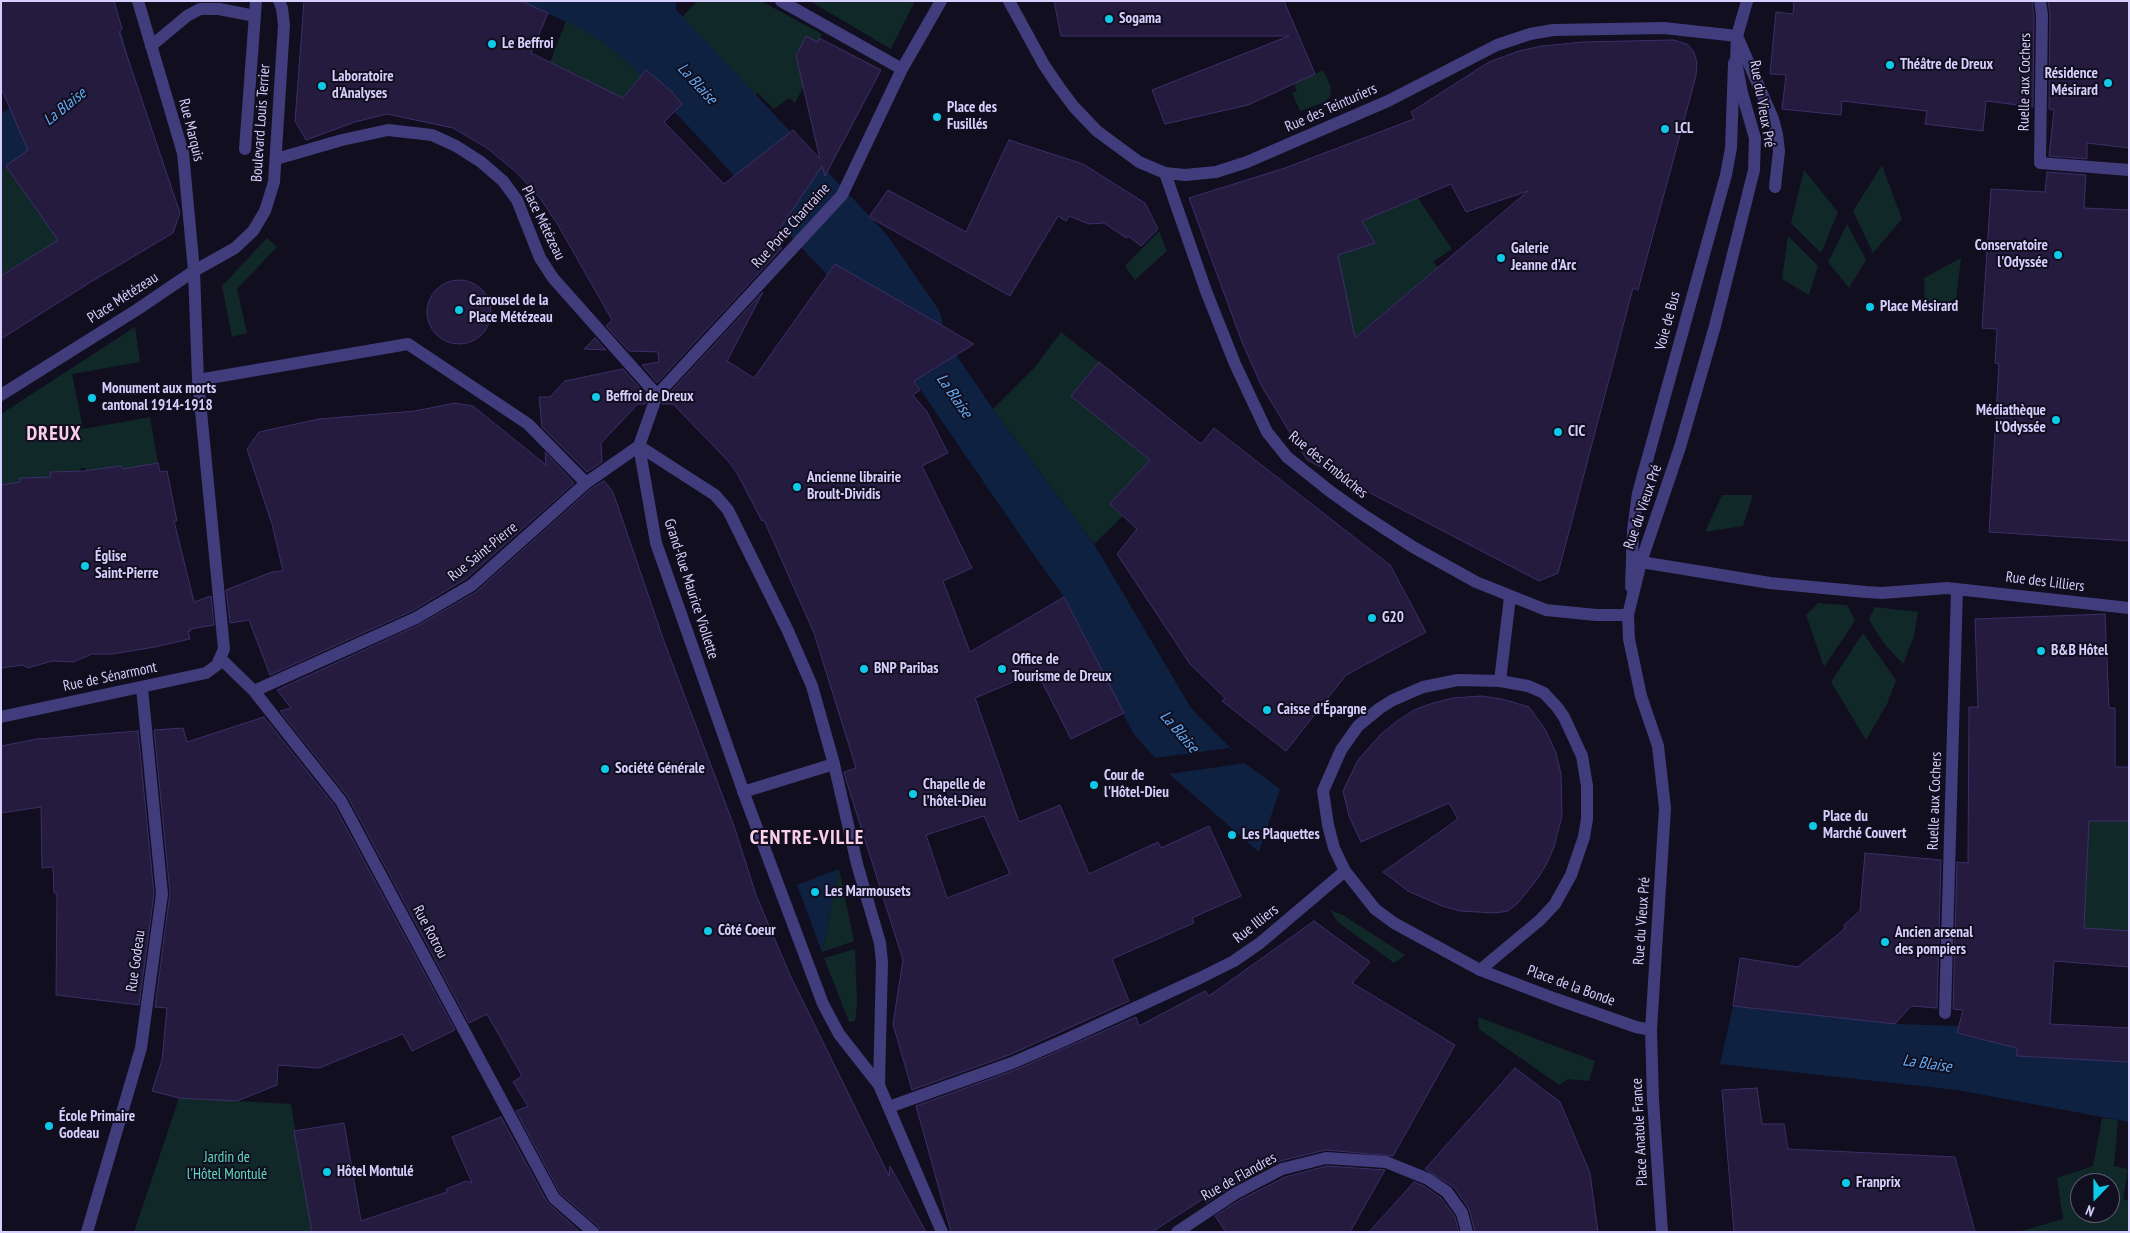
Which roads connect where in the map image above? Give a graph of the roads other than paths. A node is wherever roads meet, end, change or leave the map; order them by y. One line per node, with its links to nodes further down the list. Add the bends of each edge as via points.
1 (138, 1): 11 (street, Rue Marquis)
2 (256, 1): 9 (street, Boulevard Louis Terrier)
3 (279, 1): 14 (street, Boulevard Louis Terrier, via 284,25)
4 (781, 1): 12 (street)
5 (941, 1): 12 (street, Rue Porte Chartraine)
6 (1009, 1): 16 (street, Rue des Teinturiers, via 1044,65 1074,107 1120,150)
7 (1747, 1): 10 (street, Rue du Vieux Pré)
8 (2040, 1): 15 (street, Ruelle aux Cochers, via 2040,163)
9 (255, 16): 11 (street, via 200,9); 13 (street, Boulevard Louis Terrier)
10 (1737, 36): 16 (street, Rue des Teinturiers, via 1664,28 1552,30 1530,34 1497,45 1388,101 1247,162 1201,175); 17 (street, via 1777,134 1779,151); 24 (street, Rue du Vieux Pré, via 1738,77 1754,138 1754,170 1680,447); 28 (street, Voie de Bus, via 1731,148 1726,175 1638,493)
11 (151, 46): 18 (street, Rue Marquis, via 183,154)
12 (902, 69): 21 (street, Rue Porte Chartraine, via 842,195)
13 (245, 149)
14 (276, 159): 18 (street, Boulevard Louis Terrier, via 269,200 253,231 235,248); 21 (street, Place Métézeau, via 388,130 432,135 456,146 503,181 517,200 540,258 553,278)
15 (2129, 170)
16 (1165, 173): 26 (street, Rue des Embûches, via 1235,364 1267,432 1276,444 1287,457 1331,492 1391,533 1476,582)
17 (1775, 188)
18 (194, 270): 19 (street); 20 (street, Place Métézeau)
19 (198, 380): 23 (street, via 408,344 528,424); 29 (street, via 224,644)
20 (1, 395)
21 (657, 395): 22 (street)
22 (639, 446): 23 (street, Rue Saint-Pierre); 34 (street, Grand-Rue Maurice Viollette, via 715,495 728,510 812,686); 35 (street, Grand-Rue Maurice Viollette, via 656,543)
23 (586, 483): 32 (street, Rue Saint-Pierre, via 472,585 416,618)
24 (1641, 562): 25 (street, Rue des Lilliers, via 1770,583 1882,594); 28 (street, Rue du Vieux Pré)
25 (1957, 589): 27 (street, Rue des Lilliers); 38 (street, Ruelle aux Cochers)
26 (1510, 597): 28 (street, Rue des Embûches, via 1564,613); 30 (street)
27 (2129, 608)
28 (1628, 615): 39 (street, Rue du Vieux Pré, via 1629,639 1639,687 1658,746 1665,808)
29 (220, 659): 31 (street, Rue de Sénarmont, via 206,673); 32 (street, Rue Rotrou)
30 (1500, 681): 36 (street, via 1458,680 1423,687 1380,708 1354,731 1341,750 1323,792 1334,848); 37 (street, via 1544,693 1557,707 1582,756 1587,786 1586,819 1584,837 1571,875 1555,904)
31 (142, 688): 33 (street, Rue de Sénarmont); 42 (street, Rue Godeau, via 162,894 140,1048)
32 (254, 691): 43 (street, Rue Rotrou, via 340,801 554,1198)
33 (1, 717)
34 (834, 764): 35 (street); 40 (street, Grand-Rue Maurice Viollette, via 881,953)
35 (744, 792): 40 (street, Grand-Rue Maurice Viollette, via 823,1004 839,1034)
36 (1345, 871): 37 (street, Place de la Bonde, via 1375,909 1394,923); 41 (street, Rue Illiers, via 1260,943 1234,960 1012,1063)
37 (1480, 970): 39 (street, Place de la Bonde)
38 (1945, 1013)
39 (1651, 1030): 47 (street, Place Anatole France)
40 (879, 1085): 41 (street, Grand-Rue Maurice Viollette)
41 (888, 1107): 44 (street, Grand-Rue Maurice Viollette)
42 (87, 1232)
43 (593, 1232)
44 (942, 1232)
45 (1178, 1232): 46 (street, Rue de Flandres, via 1236,1193 1282,1169 1326,1158 1386,1162 1428,1179 1447,1192 1462,1213)
46 (1467, 1232)
47 (1662, 1232)

